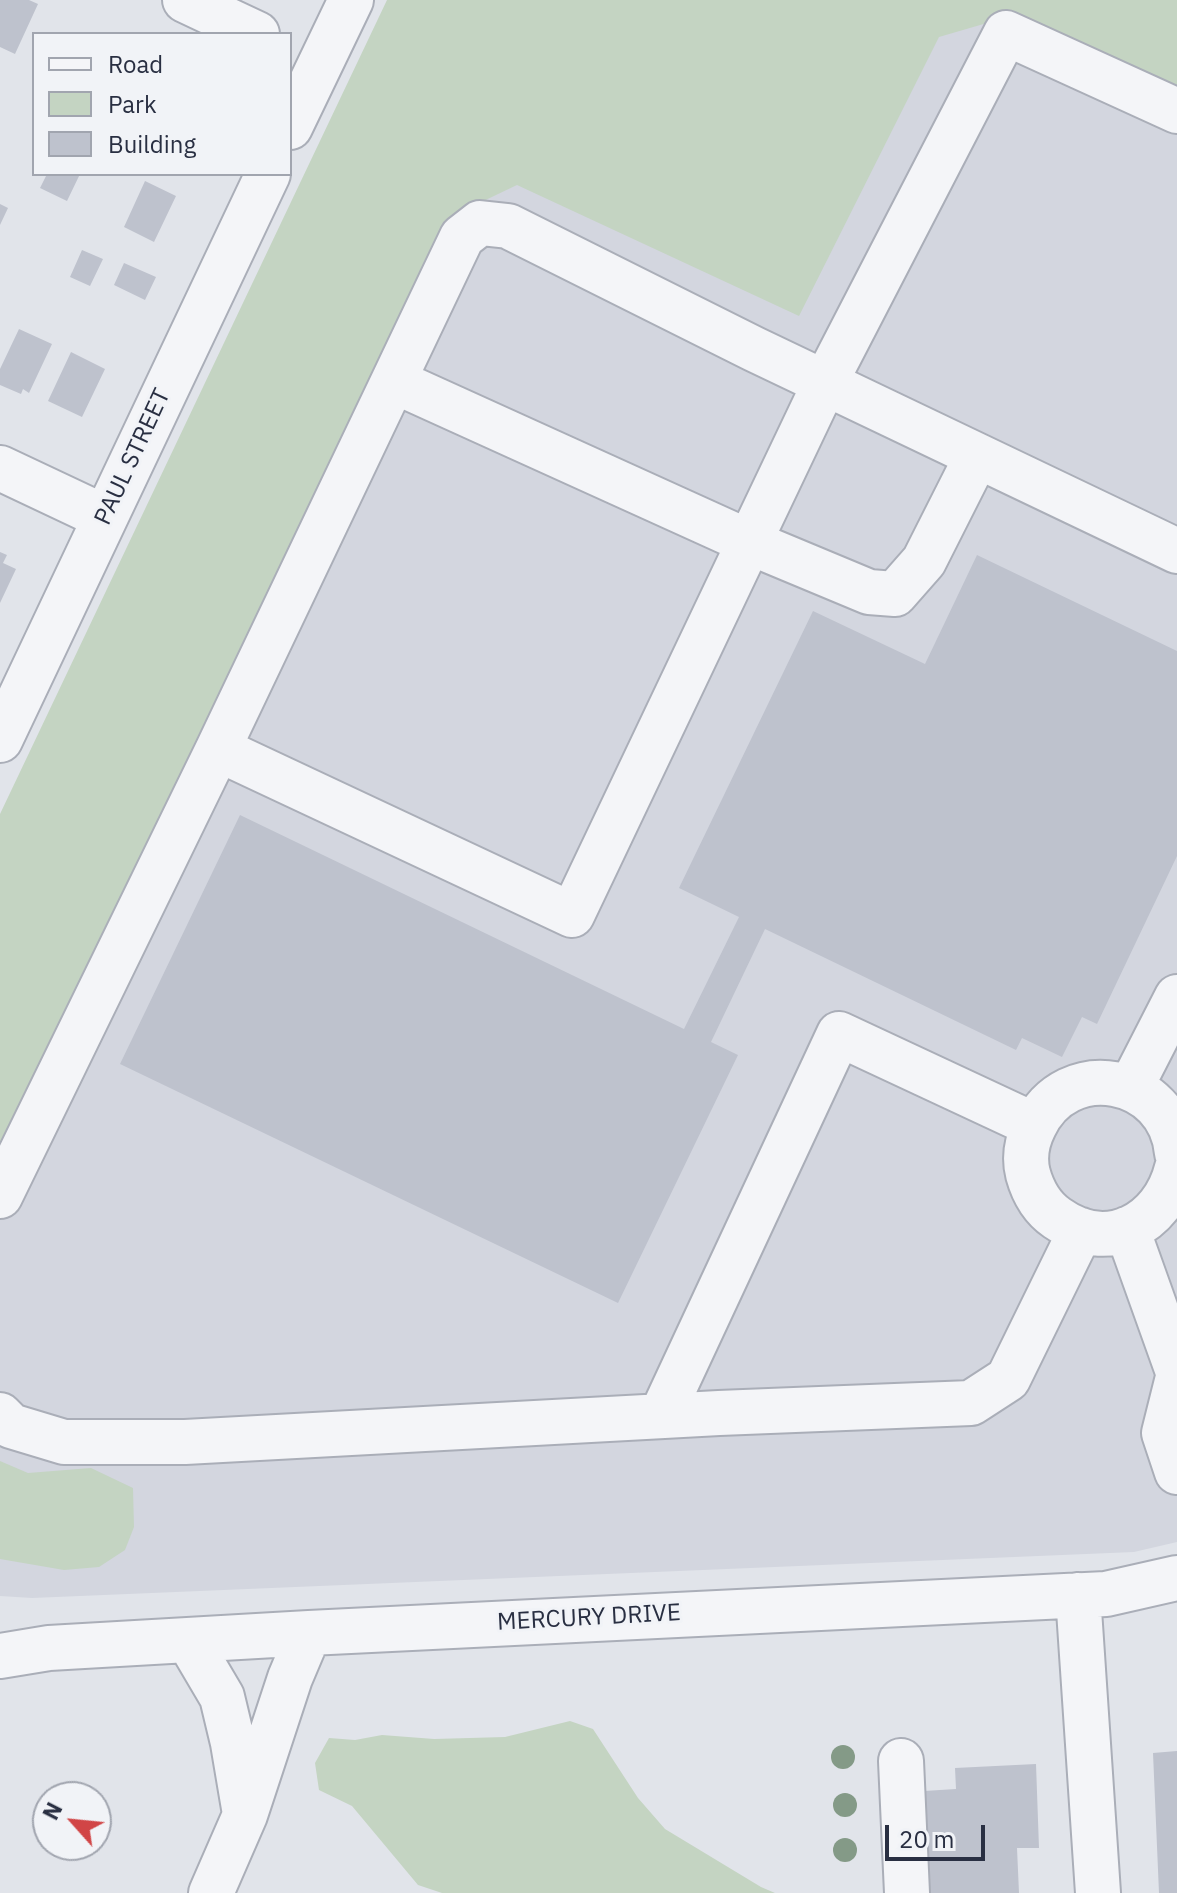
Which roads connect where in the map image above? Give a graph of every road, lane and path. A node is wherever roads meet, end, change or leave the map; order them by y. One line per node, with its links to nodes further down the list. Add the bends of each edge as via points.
1 (185, 0): 3 (street)
2 (351, 0): 4 (street)
3 (253, 32)
4 (305, 57): 6 (street)
5 (1177, 111): 9 (street, via 1006,33)
6 (292, 118)
7 (267, 176): 12 (street, PAUL STREET)
8 (394, 381): 9 (street, via 462,237 480,223 508,226); 13 (street); 16 (street)
9 (825, 383): 10 (street); 13 (street)
10 (977, 456): 13 (street, via 924,561 895,594 869,592); 14 (street)
11 (0, 468): 12 (street)
12 (104, 517): 15 (street, PAUL STREET)
13 (749, 542): 16 (street, via 572,915)
14 (1177, 551)
15 (0, 740)
16 (218, 749): 22 (street)
17 (1177, 997): 18 (street)
18 (1131, 1087): 19 (street, via 1105,1081 1079,1085 1056,1097); 20 (street, via 1167,1118)
19 (1034, 1125): 24 (street, via 1026,1166 1033,1191 1048,1212); 28 (street, via 839,1034)
20 (1177, 1153)
21 (1173, 1191): 23 (street, via 1141,1224)
22 (0, 1196)
23 (1127, 1229): 24 (street, via 1095,1234); 25 (street)
24 (1081, 1230): 28 (street, via 1008,1379 971,1403)
25 (1177, 1369)
26 (1177, 1381): 29 (street, via 1164,1433)
27 (0, 1415): 28 (street, via 11,1426 64,1442 185,1442)
28 (661, 1416)
29 (1177, 1472)
30 (1177, 1578): 31 (street, MERCURY DRIVE)
31 (1078, 1595): 32 (street, MERCURY DRIVE); 39 (street)
32 (309, 1633): 33 (street, MERCURY DRIVE); 36 (street)
33 (189, 1641): 34 (street, MERCURY DRIVE, via 49,1648); 36 (street, via 222,1697)
34 (0, 1656)
35 (901, 1761): 38 (street)
36 (245, 1815): 37 (street)
37 (211, 1893)
38 (907, 1893)
39 (1098, 1893)

